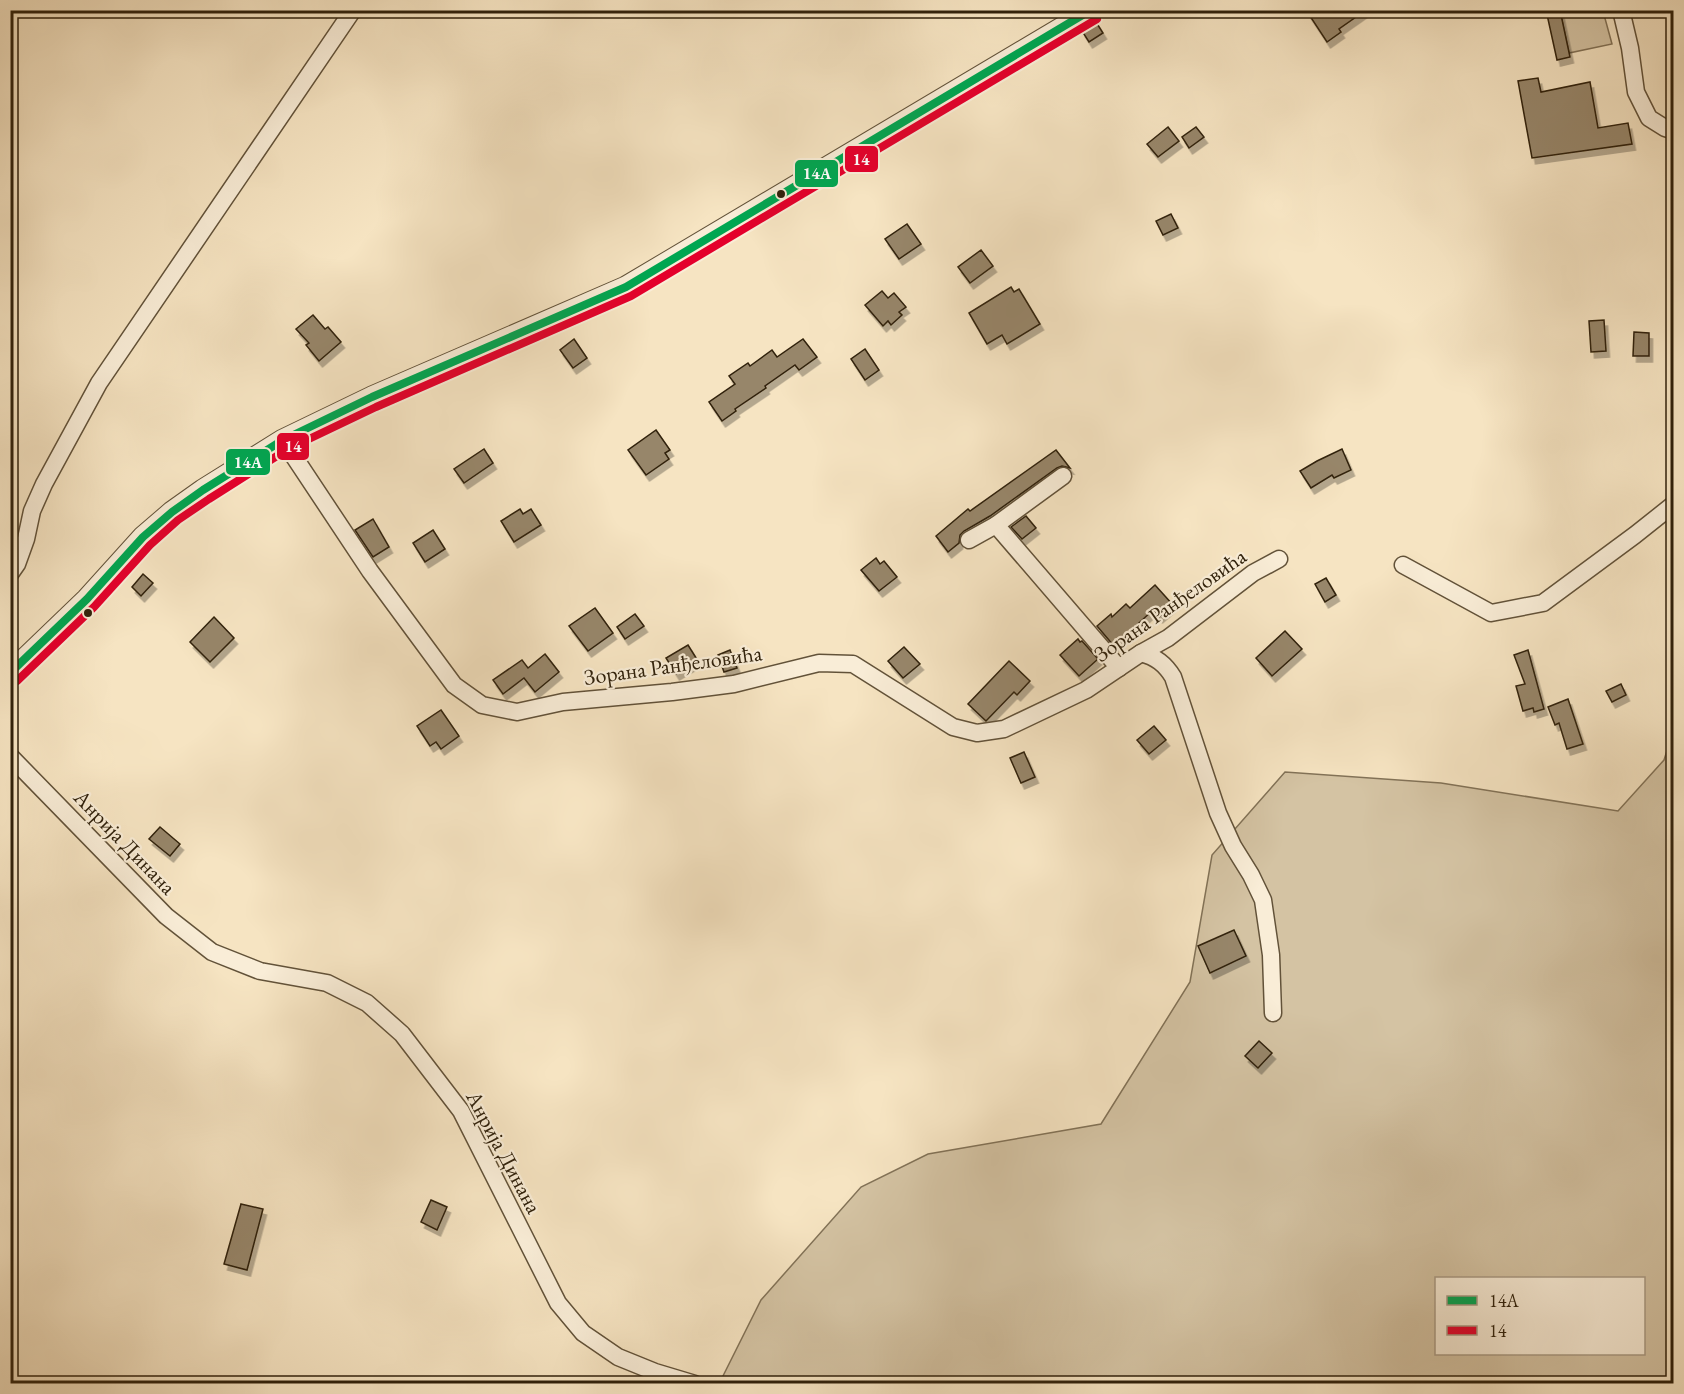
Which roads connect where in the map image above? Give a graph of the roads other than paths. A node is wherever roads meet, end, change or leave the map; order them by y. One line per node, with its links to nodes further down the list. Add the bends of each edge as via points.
1 (353, 10): 12 (street, via 99,382 44,484 17,564)
2 (1092, 10): 5 (street, via 626,287)
3 (1621, 10): 4 (street, via 1636,92 1649,118)
4 (1674, 131)
5 (283, 440): 14 (street, Зорана Ранђеловића, via 370,571 454,685 482,705 517,712 563,702 734,684 819,663 853,664 953,727 977,733 1004,729 1086,690); 15 (street, via 172,512)
6 (1063, 476): 8 (street)
7 (1674, 504): 11 (street, via 1544,603 1491,613)
8 (996, 525): 9 (street); 14 (street)
9 (969, 540)
10 (1279, 559): 13 (street, Зорана Ранђеловића, via 1253,573 1168,638)
11 (1403, 565)
12 (10, 574)
13 (1141, 653): 14 (street, Зорана Ранђеловића); 17 (street, via 1160,661 1173,677 1218,813 1263,900 1271,955)
14 (1119, 668)
15 (10, 673)
16 (10, 756): 18 (street, Анрија Динана, via 166,916 212,952 260,971 327,983 367,1003 402,1034 460,1111 558,1303 583,1333 618,1357)
17 (1273, 1013)
18 (695, 1383)

